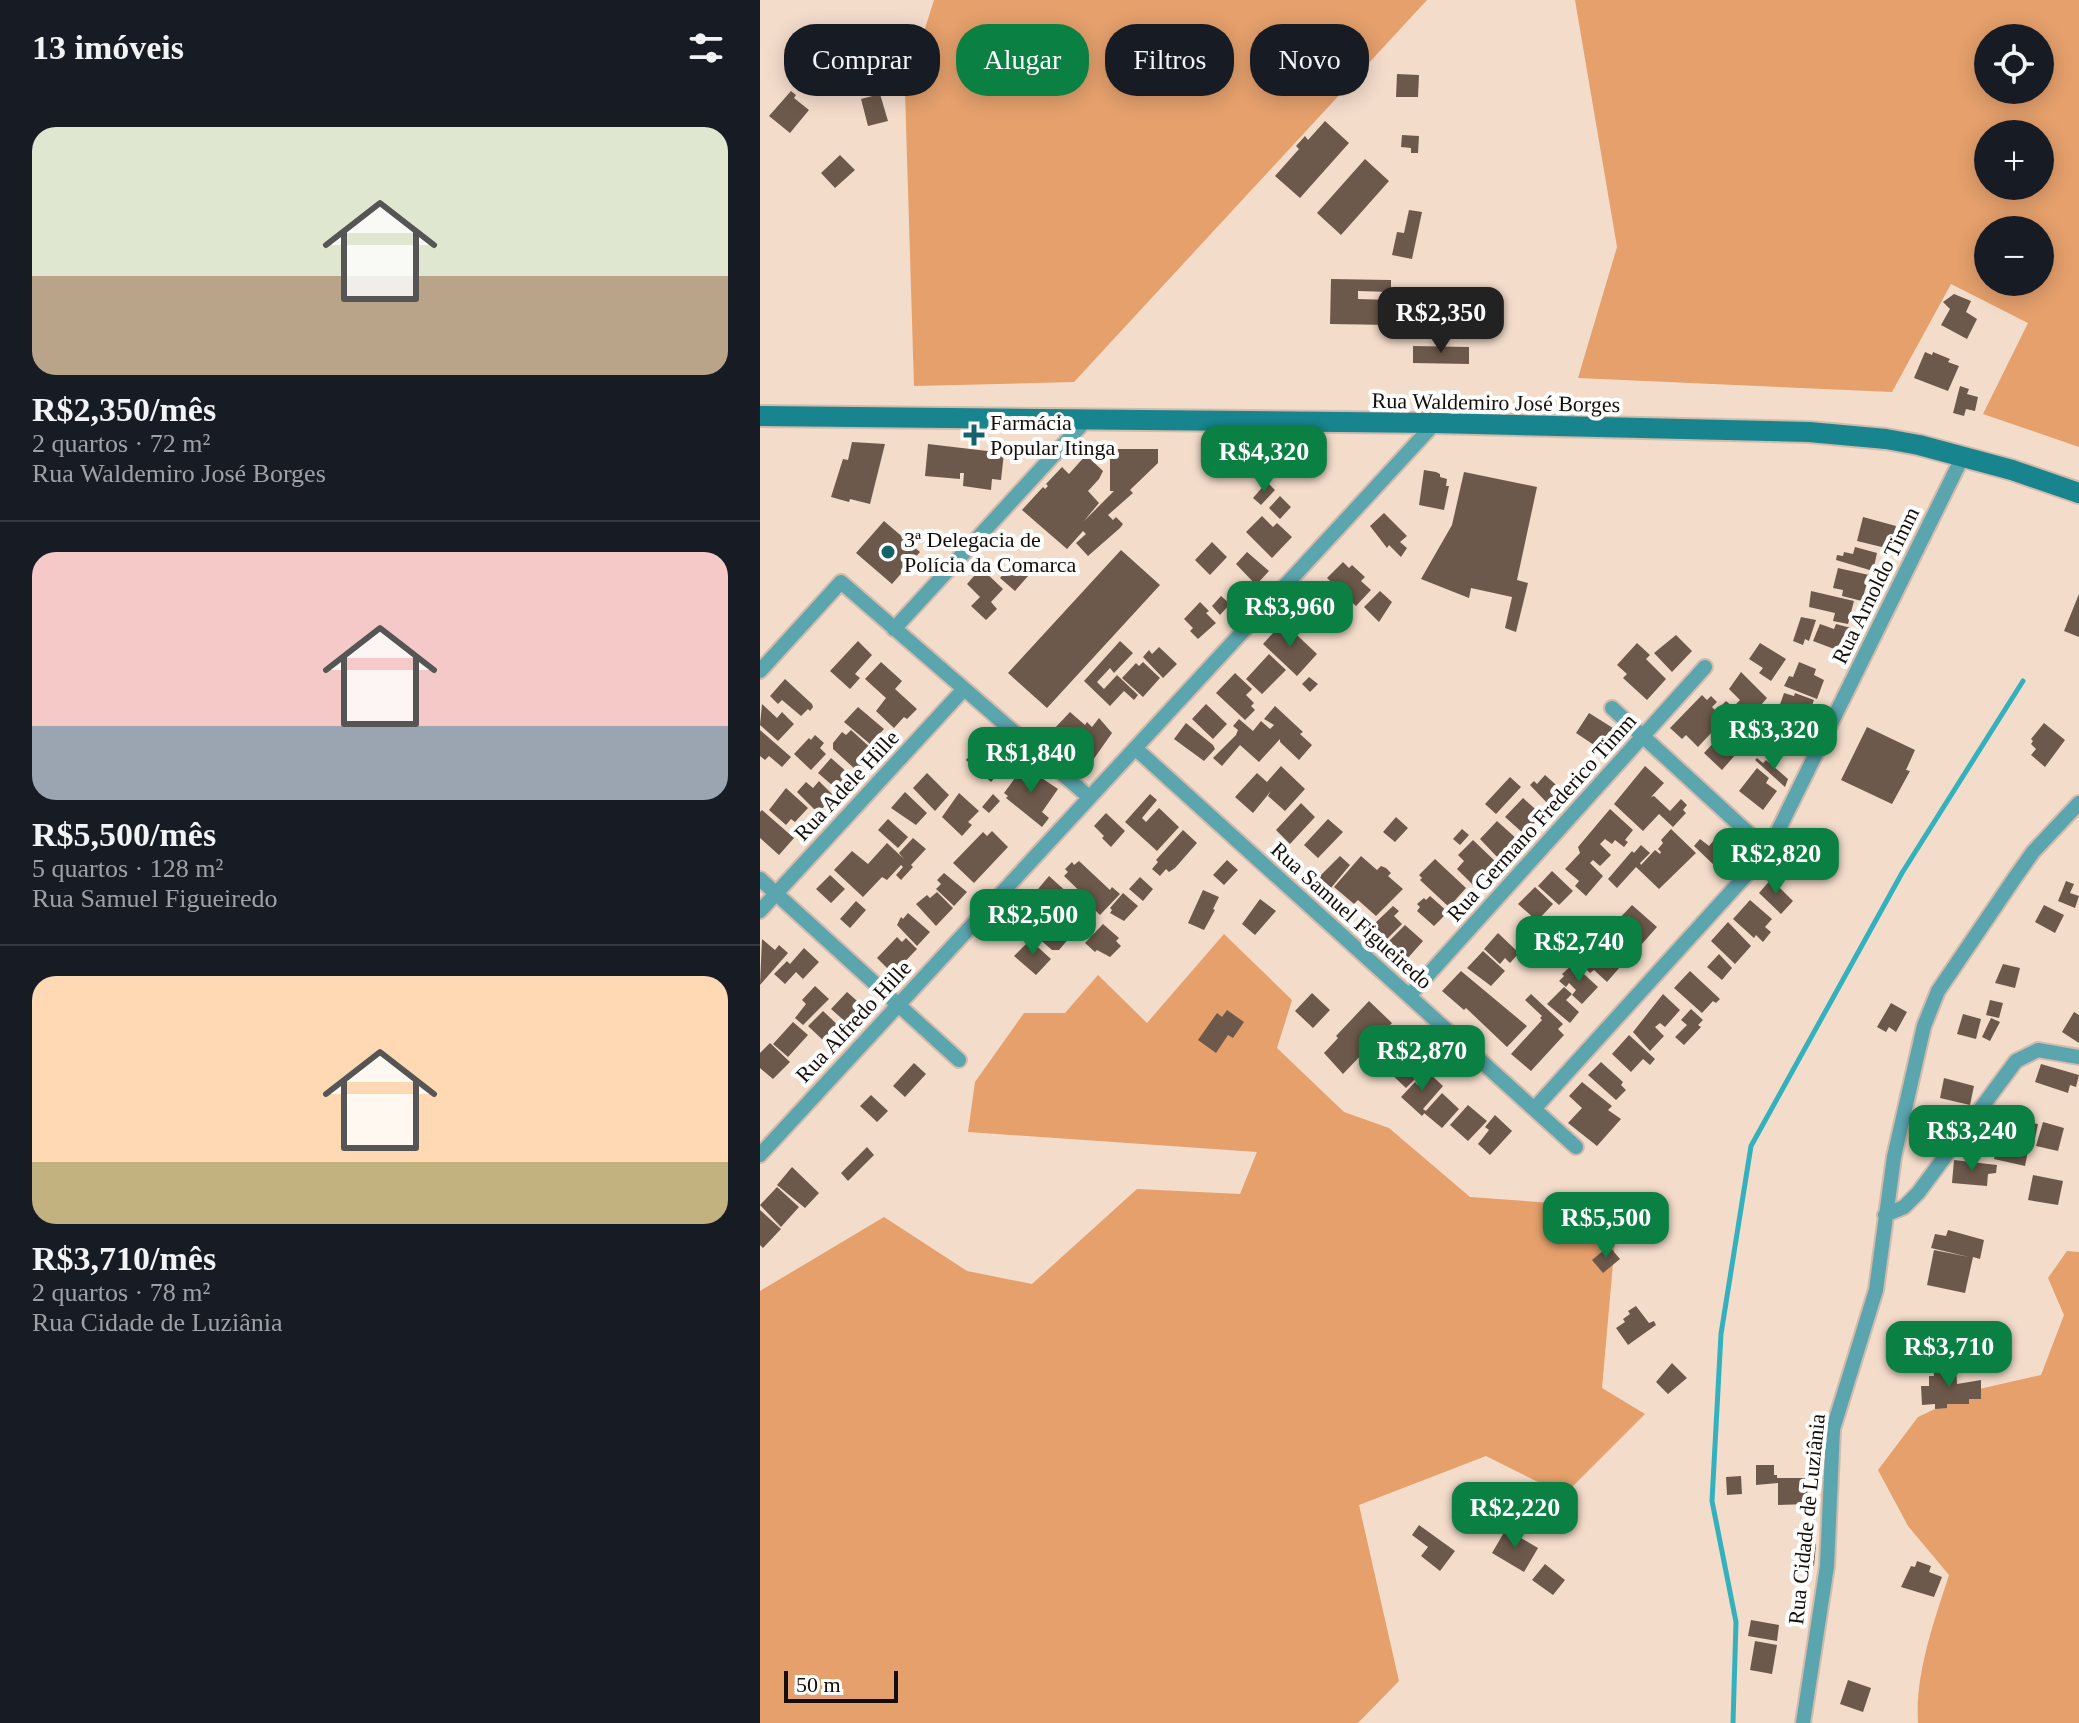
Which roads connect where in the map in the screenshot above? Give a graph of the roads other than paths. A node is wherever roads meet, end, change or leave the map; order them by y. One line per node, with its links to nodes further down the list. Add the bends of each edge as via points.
1 (760, 416): 2 (main road, Rua Waldemiro José Borges)
2 (1085, 421): 3 (main road, Rua Waldemiro José Borges); 6 (street)
3 (1435, 423): 4 (main road, Rua Waldemiro José Borges, via 1809,432 1886,439); 12 (street, Rua Alfredo Hille)
4 (1963, 456): 5 (main road, Rua Waldemiro José Borges); 15 (street, Rua Arnoldo Timm)
5 (2079, 493)
6 (894, 629): 8 (street, via 841,582); 9 (street)
7 (1705, 667): 11 (street, Rua Germano Frederico Timm)
8 (760, 671)
9 (964, 689): 13 (street); 17 (street, Rua Adele Hille)
10 (1612, 708): 11 (street)
11 (1643, 736): 15 (street); 19 (street, Rua Germano Frederico Timm)
12 (1135, 748): 13 (street, Rua Alfredo Hille); 19 (street, Rua Samuel Figueiredo)
13 (1089, 797): 20 (street, Rua Alfredo Hille)
14 (2079, 803): 26 (street, Rua Cidade de Luziânia, via 2027,861 1930,1007)
15 (1768, 851): 23 (street, Rua Arnoldo Timm)
16 (760, 879): 17 (street)
17 (776, 893): 18 (street, Rua Adele Hille); 20 (street)
18 (760, 911)
19 (1409, 996): 23 (street, Rua Samuel Figueiredo)
20 (898, 1005): 22 (street); 25 (street, Rua Alfredo Hille)
21 (2079, 1057): 26 (street, via 2038,1050 2016,1061 1918,1193)
22 (959, 1060)
23 (1534, 1109): 24 (street, Rua Samuel Figueiredo)
24 (1576, 1147)
25 (760, 1155)
26 (1885, 1215): 27 (street, Rua Cidade de Luziânia, via 1870,1314 1833,1429 1827,1566)
27 (1803, 1723)

